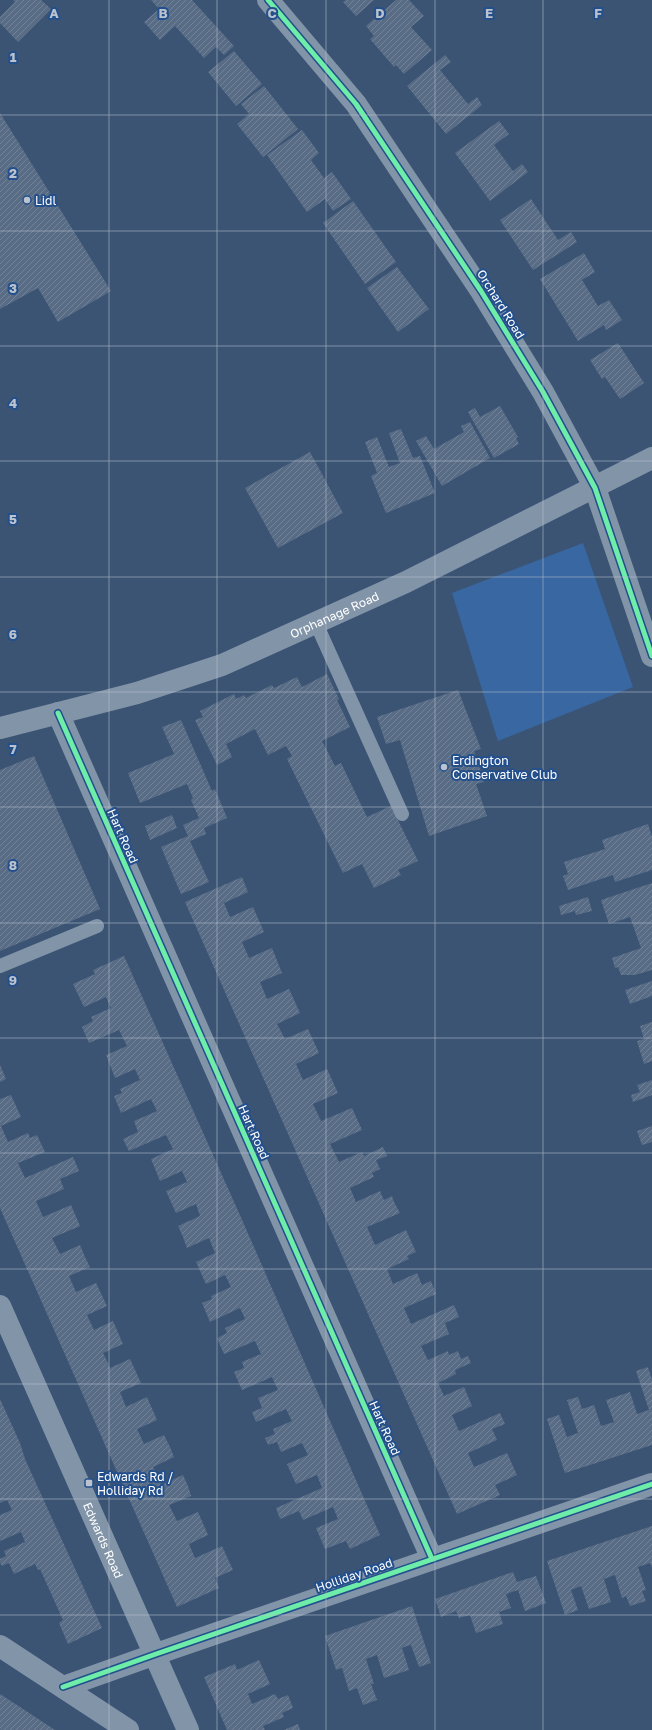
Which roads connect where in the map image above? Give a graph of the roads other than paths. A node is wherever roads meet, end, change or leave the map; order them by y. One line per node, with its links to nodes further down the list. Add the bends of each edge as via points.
1 (268, 0): 3 (street, Orchard Road, via 356,104 468,271 543,392)
2 (652, 458): 3 (street, Orphanage Road)
3 (595, 488): 4 (street, Orphanage Road, via 406,582); 5 (street, Orchard Road)
4 (316, 623): 6 (street, Orphanage Road, via 222,665 137,693); 8 (lane)
5 (652, 656)
6 (58, 713): 7 (street, Orphanage Road); 13 (street, Hart Road)
7 (0, 728)
8 (402, 814)
9 (97, 926): 10 (lane)
10 (0, 966)
11 (0, 1306): 15 (street, Edwards Road)
12 (652, 1484): 13 (street, Holliday Road)
13 (432, 1559): 15 (street, Holliday Road)
14 (0, 1646): 16 (street)
15 (156, 1654): 16 (street, Holliday Road); 18 (street, Edwards Road)
16 (62, 1688): 17 (street)
17 (128, 1730)
18 (188, 1730)

